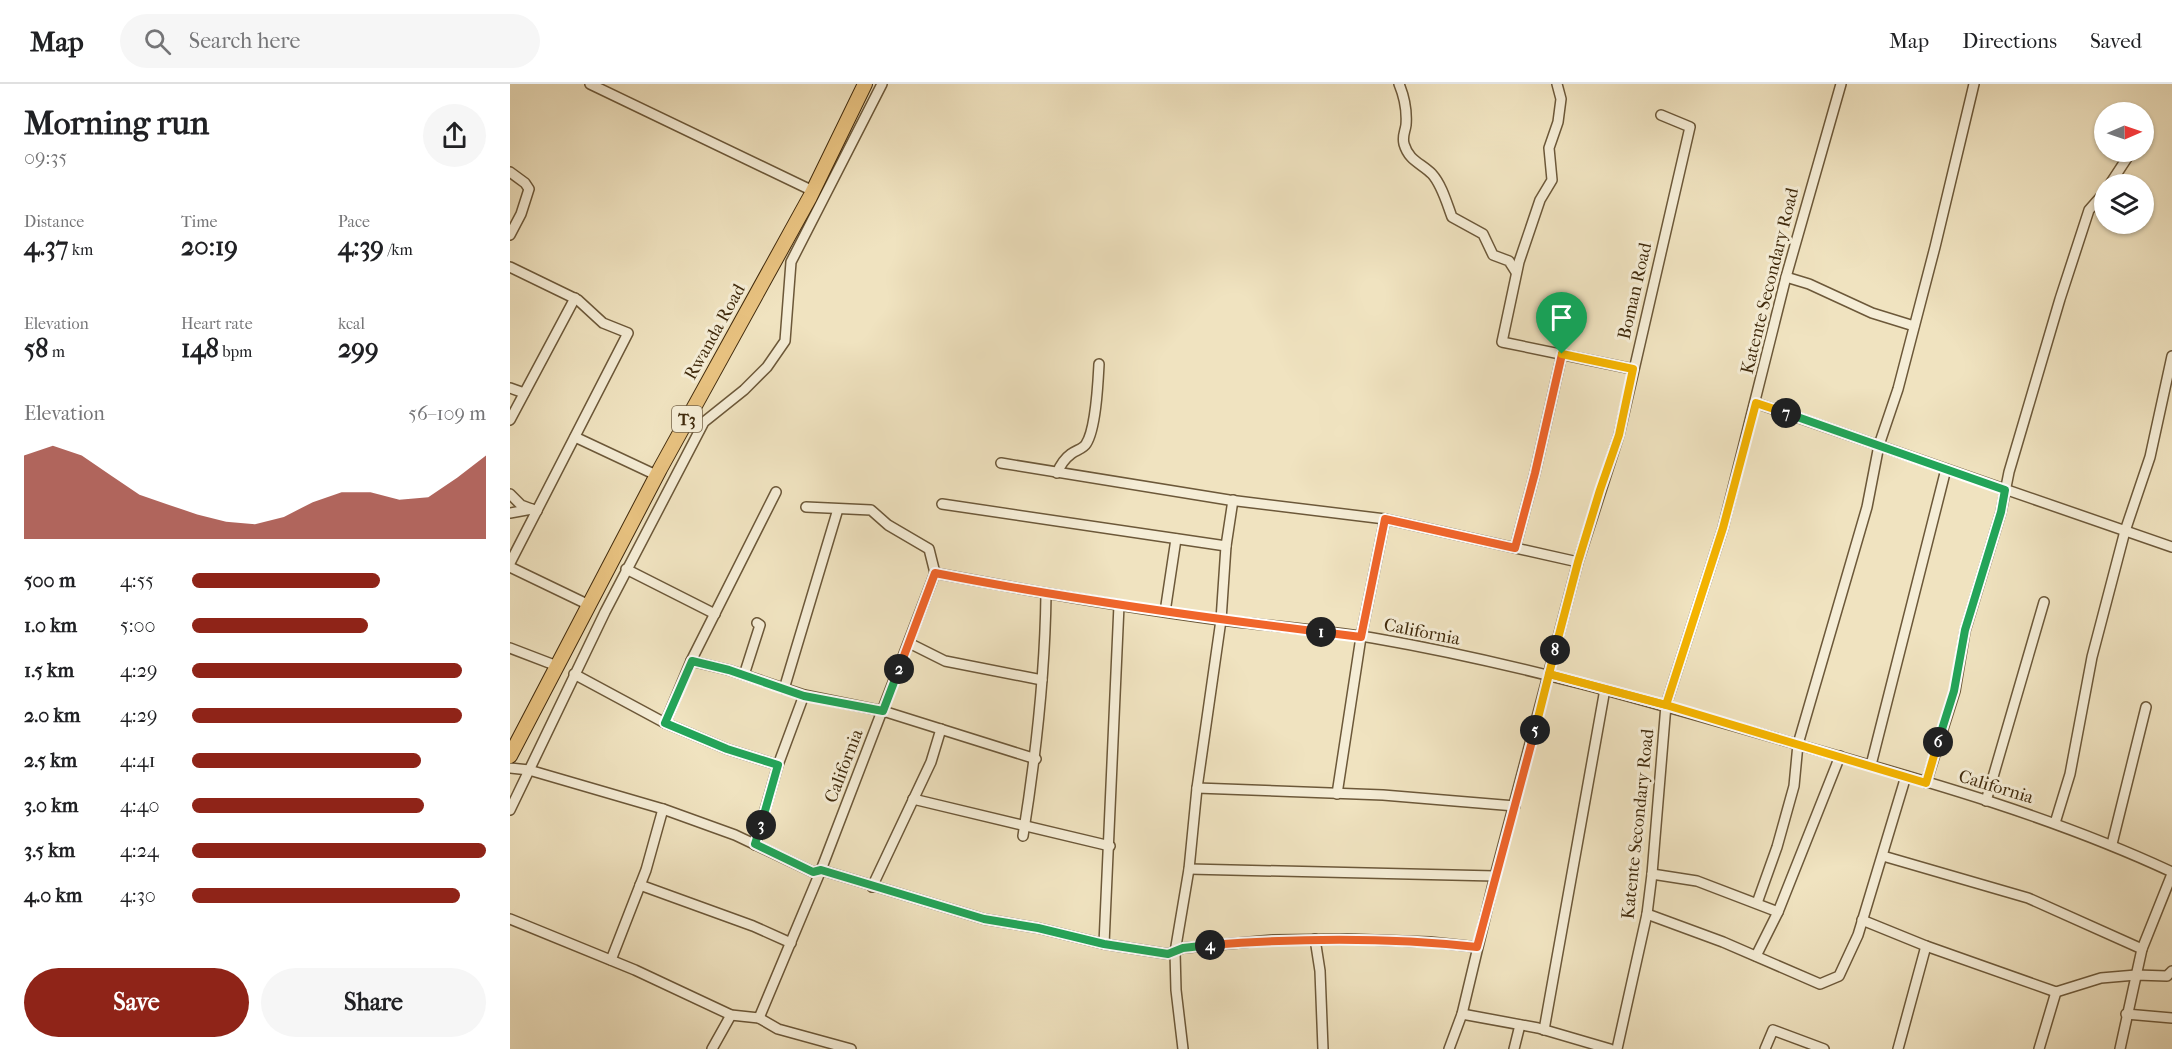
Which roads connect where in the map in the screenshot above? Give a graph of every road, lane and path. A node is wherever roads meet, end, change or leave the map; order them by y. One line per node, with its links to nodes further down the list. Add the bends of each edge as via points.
1 (590, 84): 10 (street)
2 (865, 84): 10 (highway, Rwanda Road / T3)
3 (882, 84): 49 (street, via 791,262 785,341 767,367 704,422)
4 (1399, 84): 14 (street, via 1406,107 1404,145 1414,163 1432,175 1452,217 1484,234 1493,255 1509,261)
5 (1557, 84): 14 (street, via 1561,99 1558,122 1548,148 1552,180 1540,200)
6 (1840, 84): 15 (street, Katente Secondary Road)
7 (1974, 84): 17 (street)
8 (1660, 115): 21 (street, Boman Road, via 1690,127)
9 (510, 172): 12 (street, via 529,189)
10 (813, 191): 31 (highway, Rwanda Road / T3)
11 (2094, 204): 32 (street, via 2060,299)
12 (510, 235)
13 (510, 267): 16 (street)
14 (1516, 272): 18 (street, via 1502,342)
15 (1786, 277): 17 (street); 24 (street, Katente Secondary Road)
16 (575, 298): 23 (street); 26 (street, via 603,323 628,333)
17 (1914, 326): 27 (street)
18 (1562, 354): 21 (street); 46 (street)
19 (2172, 356): 42 (street, via 2150,457)
20 (1099, 364): 30 (street, via 1098,399 1090,436 1085,446 1061,464)
21 (1633, 369): 47 (street, Boman Road, via 1619,435)
22 (510, 388): 23 (street)
23 (524, 393): 25 (street)
24 (1756, 403): 27 (street); 71 (street, Katente Secondary Road, via 1723,528)
25 (510, 420)
26 (575, 437): 31 (street); 39 (street)
27 (1879, 445): 29 (street); 76 (street, via 1867,507)
28 (1001, 463): 30 (street)
29 (1946, 470): 32 (street); 81 (street)
30 (1057, 473): 35 (street)
31 (656, 475): 53 (highway, Rwanda Road / T3)
32 (2005, 490): 42 (street); 85 (street, via 1965,630 1954,691)
33 (776, 492): 56 (street)
34 (510, 494): 39 (street, via 521,505)
35 (1233, 500): 41 (street); 44 (street)
36 (942, 504): 43 (street)
37 (806, 507): 38 (street)
38 (838, 508): 50 (street, via 871,510 929,549); 68 (street)
39 (534, 510): 40 (street); 48 (street)
40 (510, 513)
41 (1385, 519): 46 (street); 59 (street)
42 (2125, 531): 45 (street); 93 (street, via 2092,657 2070,774)
43 (1176, 539): 44 (street); 55 (street)
44 (1226, 546): 57 (street)
45 (2172, 547)
46 (1515, 548): 47 (street)
47 (1578, 562): 65 (street, Boman Road)
48 (510, 565): 53 (street)
49 (627, 569): 56 (street); 64 (street)
50 (935, 573): 51 (street, California); 60 (street, California)
51 (1046, 594): 54 (street, California); 67 (street)
52 (2044, 602): 89 (street)
53 (589, 605): 63 (highway, Rwanda Road / T3)
54 (1119, 605): 55 (street, California); 98 (street)
55 (1166, 612): 57 (street, California)
56 (715, 614): 62 (street)
57 (1221, 620): 59 (street, California); 86 (street)
58 (757, 623): 66 (street, via 758,634)
59 (1361, 637): 65 (street, California); 87 (street)
60 (909, 643): 67 (street, via 945,661); 73 (street, California)
61 (510, 648): 63 (street)
62 (692, 661): 66 (street); 74 (street)
63 (557, 666): 77 (highway, Rwanda Road / T3)
64 (574, 674): 74 (street); 83 (street)
65 (1549, 674): 69 (street, California); 90 (street, Boman Road)
66 (744, 675): 68 (street)
67 (1042, 680): 79 (street)
68 (784, 689): 70 (street)
69 (1605, 689): 71 (street, California); 130 (street)
70 (804, 696): 73 (street); 80 (street)
71 (1666, 705): 76 (street, California); 103 (street, Katente Secondary Road)
72 (2146, 707): 97 (street)
73 (883, 711): 75 (street); 101 (street, California)
74 (665, 723): 80 (street)
75 (941, 729): 79 (street); 88 (street)
76 (1798, 744): 78 (street, California); 107 (street, via 1794,786)
77 (510, 756)
78 (1840, 756): 81 (street, California); 108 (street)
79 (1036, 759): 94 (street)
80 (778, 765): 96 (street)
81 (1871, 765): 84 (street, California)
82 (510, 768): 83 (street)
83 (529, 770): 91 (street); 92 (street)
84 (1906, 776): 85 (street, California); 99 (street)
85 (1926, 783): 89 (street, California)
86 (1197, 788): 87 (street); 100 (street)
87 (1337, 794): 90 (street)
88 (913, 799): 94 (street); 106 (street)
89 (1986, 801): 93 (street, California)
90 (1515, 806): 104 (street, Boman Road)
91 (663, 809): 96 (street); 105 (street)
92 (510, 810)
93 (2055, 823): 97 (street, California)
94 (1025, 825): 95 (street); 98 (street)
95 (1023, 836)
96 (755, 844): 101 (street, via 813,872)
97 (2112, 844): 102 (street, California)
98 (1110, 846): 114 (street)
99 (1883, 856): 111 (street); 117 (street, via 2028,898)
100 (1189, 869): 104 (street); 118 (street)
101 (821, 870): 106 (street); 113 (street, California)
102 (2172, 873): 117 (street)
103 (1652, 874): 107 (street, via 1697,881); 109 (street, Katente Secondary Road)
104 (1495, 876): 116 (street, Boman Road)
105 (640, 885): 113 (street); 120 (street)
106 (872, 887): 114 (street, via 984,919)
107 (1757, 903): 108 (street)
108 (1778, 912): 119 (street)
109 (1647, 914): 119 (street); 138 (street, Katente Secondary Road)
110 (510, 919): 120 (street)
111 (1862, 920): 115 (street); 119 (street, via 1839,976 1820,984)
112 (1316, 939): 116 (street); 118 (street, via 1183,948); 134 (street)
113 (791, 943): 127 (street, California)
114 (1104, 944): 118 (street)
115 (1926, 946): 123 (street); 141 (street)
116 (1477, 947): 124 (street, Boman Road)
117 (2142, 949): 122 (street)
118 (1175, 952): 133 (street)
119 (1756, 956)
120 (611, 960): 126 (street)
121 (2172, 971): 122 (street, via 2167,976)
122 (2136, 975): 123 (street, via 2101,978); 125 (street)
123 (2056, 992): 142 (street)
124 (1462, 1014): 129 (street); 135 (street, Boman Road)
125 (2126, 1014): 128 (street); 143 (street)
126 (731, 1015): 127 (street); 131 (street)
127 (759, 1018): 132 (street, via 778,1029)
128 (2172, 1018)
129 (1520, 1025): 130 (street); 136 (street)
130 (1544, 1030): 137 (street)
131 (712, 1049)
132 (851, 1049)
133 (1183, 1049)
134 (1323, 1049)
135 (1449, 1049)
136 (1514, 1049)
137 (1610, 1049)
138 (1617, 1049)
139 (1765, 1049): 140 (street, via 1773,1029)
140 (1824, 1049)
141 (1898, 1049)
142 (2039, 1049)
143 (2120, 1049)

